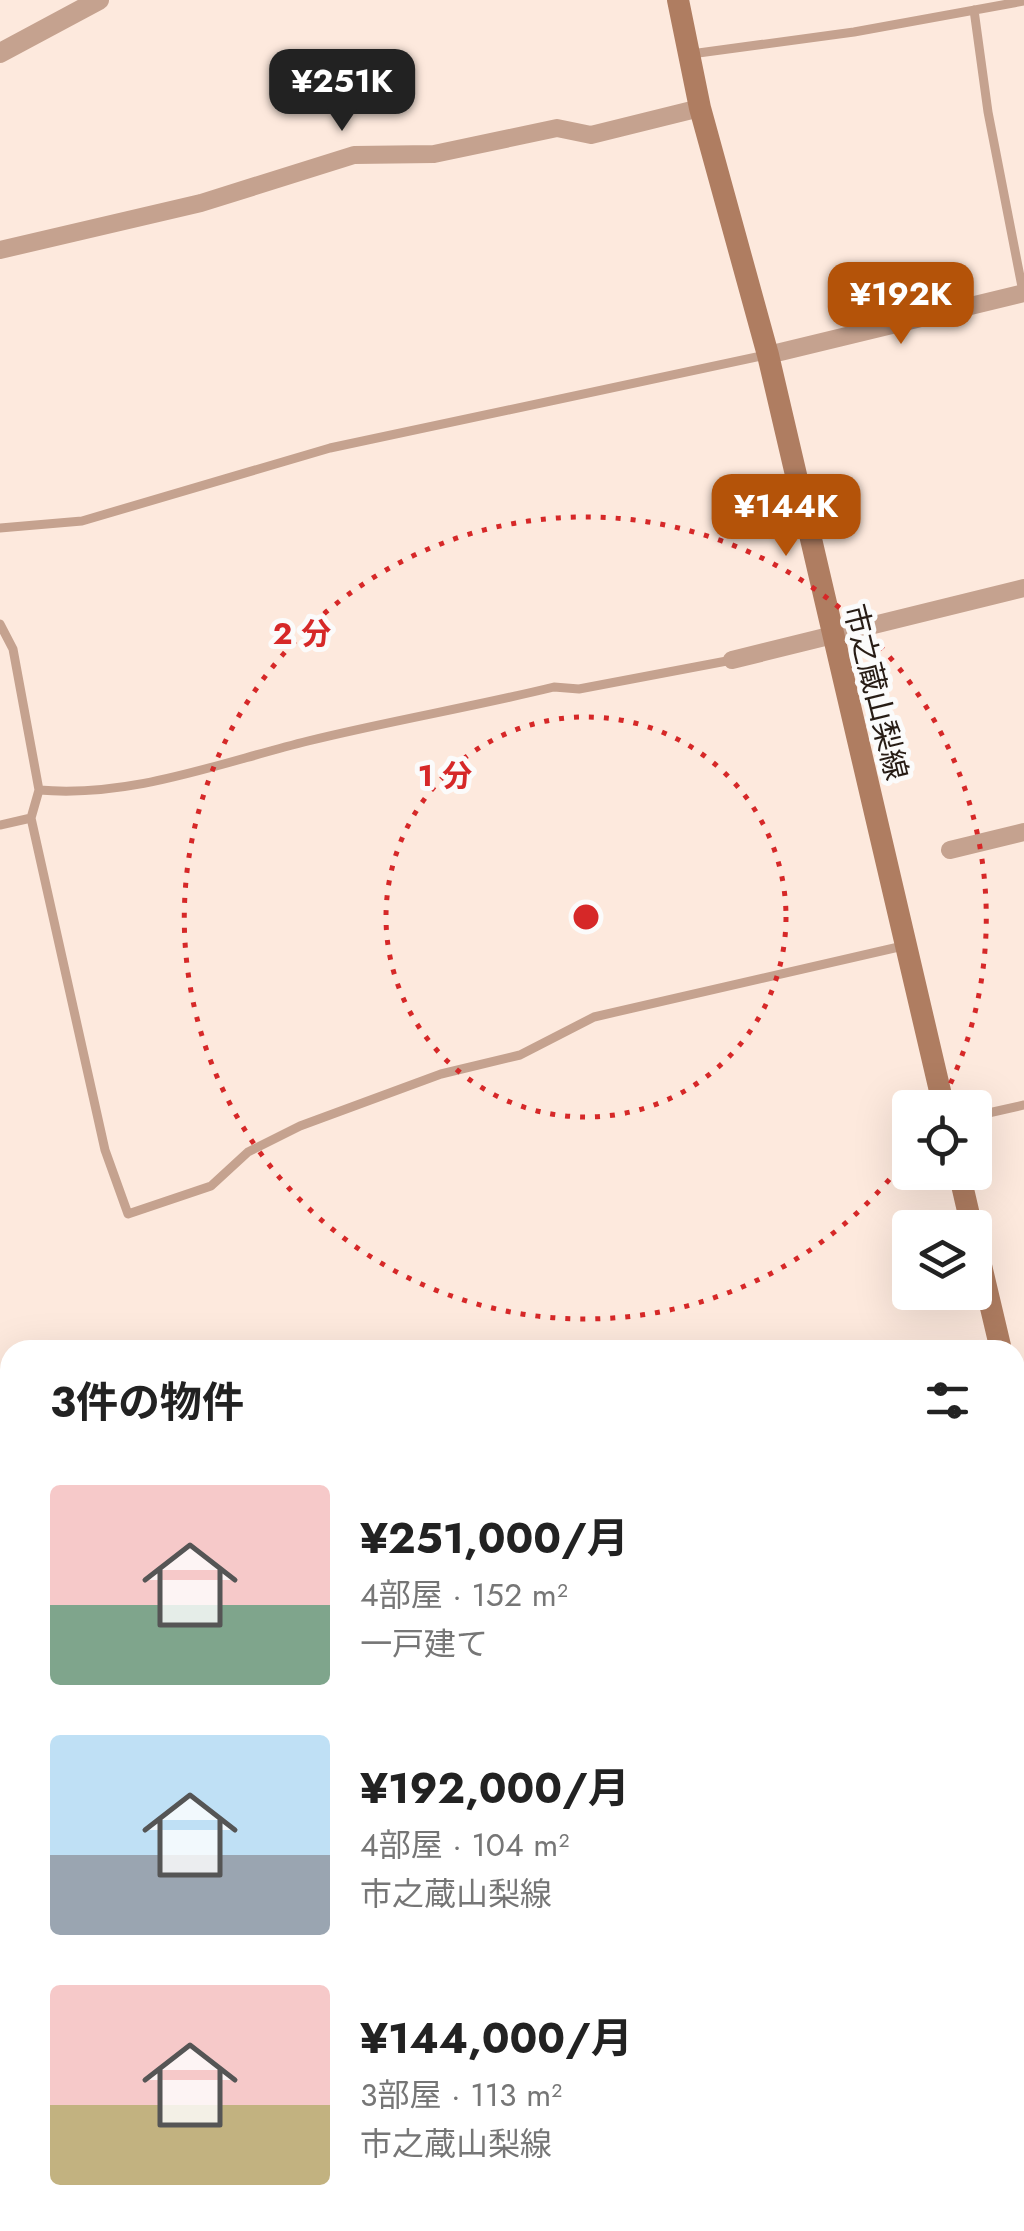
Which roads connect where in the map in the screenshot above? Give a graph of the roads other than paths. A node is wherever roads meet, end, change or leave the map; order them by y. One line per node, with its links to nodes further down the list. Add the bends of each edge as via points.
1 (99, 0): 5 (street)
2 (678, 0): 6 (main road, 市之蔵山梨線)
3 (1024, 1): 4 (lane)
4 (974, 10): 6 (lane); 9 (lane)
5 (0, 54)
6 (688, 54): 7 (main road, 市之蔵山梨線)
7 (700, 108): 8 (street, via 591,134 557,128 434,154 354,155 201,204); 10 (main road, 市之蔵山梨線)
8 (0, 250)
9 (1024, 293): 10 (street)
10 (768, 355): 11 (lane, via 330,448 82,522); 14 (main road, 市之蔵山梨線)
11 (0, 528)
12 (1024, 588): 14 (street)
13 (0, 624): 16 (lane, via 13,648)
14 (830, 634): 15 (street); 21 (main road, 市之蔵山梨線)
15 (732, 660): 16 (lane, via 580,690 554,687 86,794)
16 (39, 790): 17 (lane)
17 (31, 818): 18 (lane); 21 (lane, via 105,1150 128,1214 211,1186 248,1152 300,1126 441,1074 520,1056 594,1017)
18 (0, 825)
19 (1024, 832): 20 (street)
20 (950, 850)
21 (905, 946): 22 (main road, 市之蔵山梨線)
22 (940, 1090)
23 (1024, 1105): 24 (lane)
24 (992, 1112)
25 (992, 1310): 26 (main road)
26 (999, 1340)

